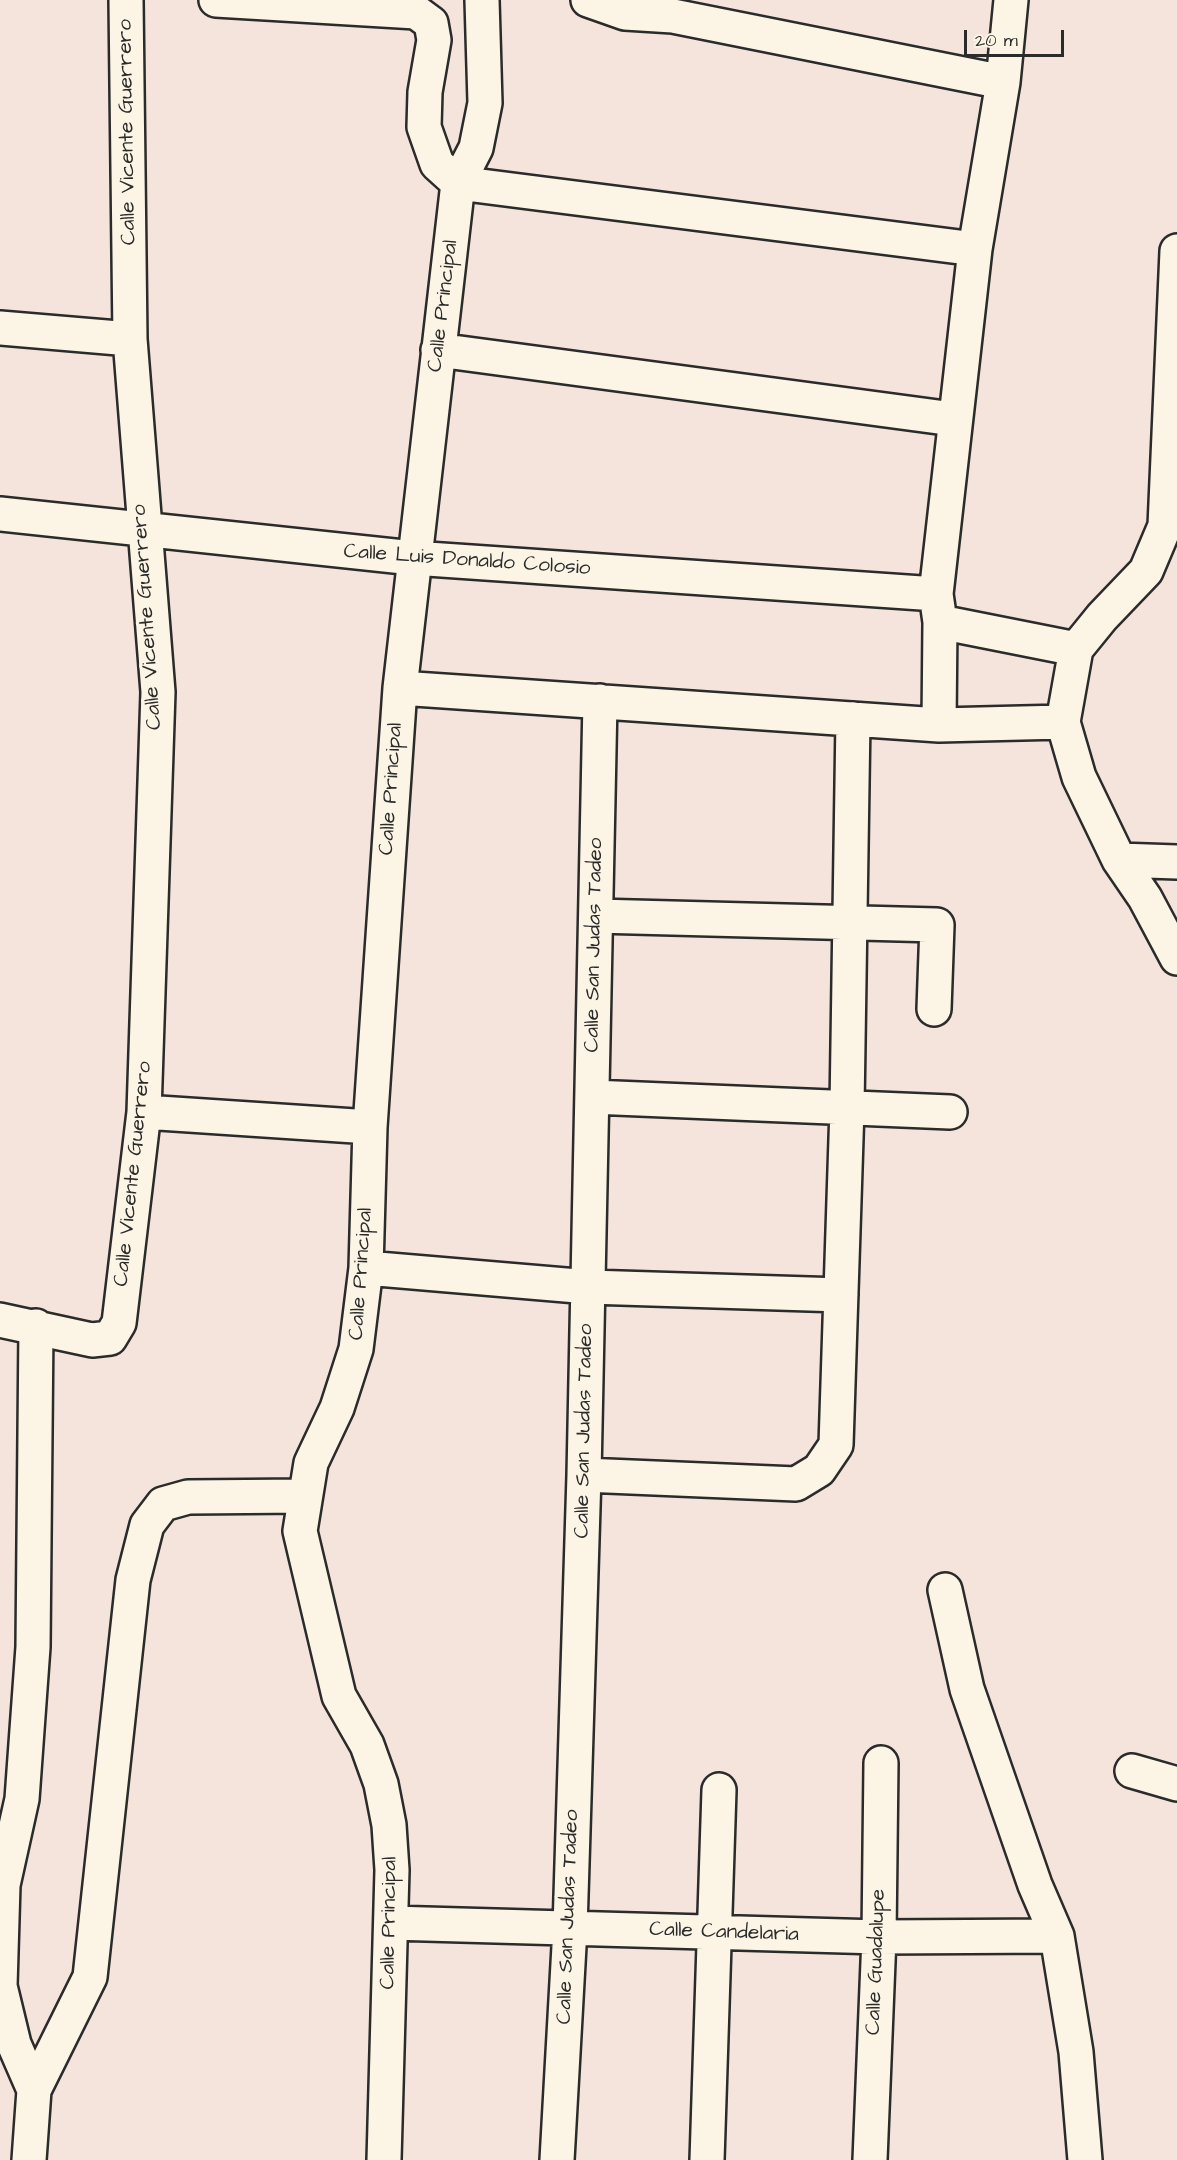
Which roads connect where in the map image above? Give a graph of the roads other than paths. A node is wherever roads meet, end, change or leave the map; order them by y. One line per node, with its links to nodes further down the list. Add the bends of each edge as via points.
1 (126, 0): 11 (street, Calle Vicente Guerrero)
2 (216, 0): 7 (street, via 416,12 431,23 434,40 425,92 424,127 436,164)
3 (482, 0): 7 (street, Calle Principal, via 485,103 476,148)
4 (588, 0): 6 (street, via 625,13 673,15)
5 (1011, 0): 6 (street)
6 (1003, 82): 8 (street)
7 (459, 183): 8 (street); 12 (street, Calle Principal)
8 (975, 249): 13 (street)
9 (1177, 251): 14 (street)
10 (0, 328): 11 (street)
11 (130, 339): 16 (street, Calle Vicente Guerrero)
12 (438, 350): 13 (street); 17 (street, Calle Principal)
13 (953, 419): 18 (street)
14 (1171, 472): 19 (street, via 1165,525 1146,571)
15 (0, 514): 16 (street, Calle Luis Donaldo Colosio)
16 (143, 530): 17 (street, Calle Luis Donaldo Colosio); 33 (street, Calle Vicente Guerrero, via 158,692)
17 (413, 558): 18 (street, Calle Luis Donaldo Colosio); 20 (street, Calle Principal)
18 (938, 608): 19 (street, Calle Luis Donaldo Colosio); 24 (street)
19 (1076, 649): 23 (street)
20 (400, 688): 21 (street); 35 (street, Calle Principal)
21 (600, 701): 22 (street); 27 (street, Calle San Judas Tadeo)
22 (853, 719): 24 (street); 28 (street)
23 (1063, 722): 24 (street); 25 (street, via 1079,777)
24 (939, 725)
25 (1119, 860): 26 (street); 29 (street, via 1145,898)
26 (1177, 862)
27 (596, 916): 28 (street); 31 (street, Calle San Judas Tadeo)
28 (850, 923): 30 (street, via 937,925); 32 (street)
29 (1177, 958)
30 (934, 1009)
31 (592, 1097): 32 (street); 37 (street, Calle San Judas Tadeo)
32 (847, 1108): 34 (street); 38 (street)
33 (144, 1112): 35 (street); 40 (street, Calle Vicente Guerrero, via 119,1323 110,1338 92,1340)
34 (950, 1112)
35 (370, 1127): 36 (street, Calle Principal)
36 (366, 1268): 37 (street); 42 (street, Calle Principal, via 356,1349 337,1408 311,1463)
37 (589, 1287): 38 (street); 41 (street, Calle San Judas Tadeo)
38 (841, 1295): 41 (street, via 836,1445 819,1470 796,1485)
39 (0, 1320): 40 (street)
40 (36, 1326): 53 (street, via 33,1647 22,1799 3,1885 0,1986 14,2044)
41 (584, 1475): 49 (street, Calle San Judas Tadeo)
42 (304, 1496): 48 (street, Calle Principal, via 300,1532 339,1696 367,1745 390,1825); 53 (street, via 188,1497 163,1504 147,1525 133,1580 90,1977)
43 (945, 1590): 51 (street, via 967,1689 1035,1885)
44 (881, 1763): 52 (street, Calle Guadalupe)
45 (1132, 1771): 46 (street)
46 (1177, 1784)
47 (719, 1790): 50 (street)
48 (391, 1923): 49 (street, Calle Candelaria); 55 (street, Calle Principal)
49 (570, 1928): 50 (street, Calle Candelaria); 56 (street, Calle San Judas Tadeo)
50 (715, 1932): 52 (street, Calle Candelaria); 57 (street)
51 (1057, 1936): 52 (street, Calle Candelaria); 59 (street, via 1076,2052)
52 (879, 1937): 58 (street, Calle Guadalupe)
53 (34, 2090): 54 (street)
54 (29, 2160)
55 (384, 2160)
56 (557, 2160)
57 (707, 2160)
58 (870, 2160)
59 (1085, 2160)

